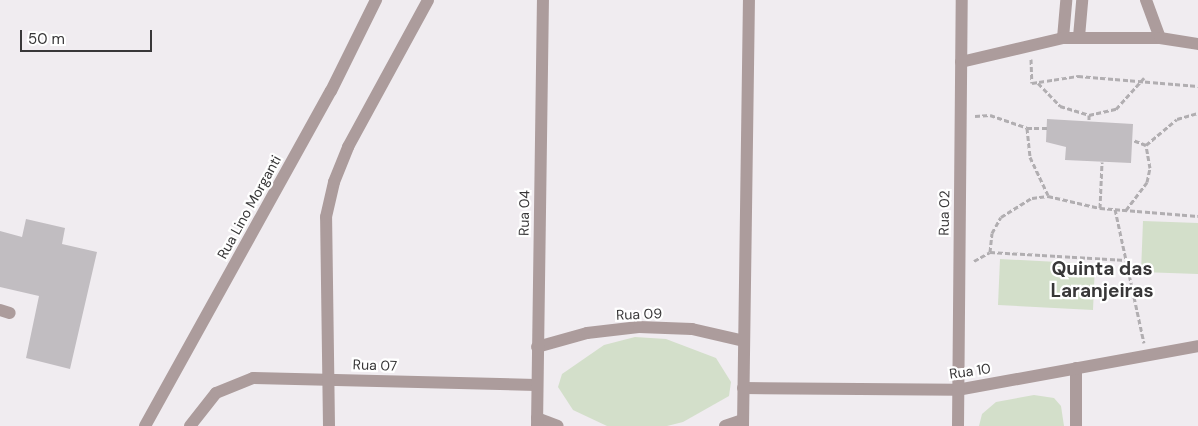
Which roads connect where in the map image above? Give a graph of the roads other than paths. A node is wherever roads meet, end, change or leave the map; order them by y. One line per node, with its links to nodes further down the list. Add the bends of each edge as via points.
1 (376, 0): 24 (street, Rua Lino Morganti, via 331,91)
2 (428, 0): 18 (street, via 348,147 334,182 326,217)
3 (543, 0): 16 (street, Rua 04)
4 (749, 0): 14 (street)
5 (962, 0): 13 (street, Rua 02)
6 (1066, 0): 10 (street)
7 (1146, 0): 11 (street)
8 (1081, 1): 9 (street)
9 (1079, 37): 10 (street); 11 (street)
10 (1063, 38): 13 (street, via 1030,43)
11 (1160, 38): 12 (street)
12 (1198, 44)
13 (961, 62): 21 (street, Rua 02)
14 (744, 341): 16 (street, Rua 09, via 692,329 639,327 587,333); 20 (street)
15 (1198, 346): 17 (street, Rua 10)
16 (536, 347): 19 (street, Rua 04)
17 (1076, 368): 21 (street, Rua 10); 30 (street)
18 (328, 379): 19 (street, Rua 07); 25 (street, Rua 07, via 253,378 216,393); 26 (street)
19 (536, 385): 22 (street, Rua 04)
20 (743, 388): 21 (street, Rua 10); 23 (street)
21 (957, 390): 29 (street, Rua 02)
22 (537, 422): 27 (street)
23 (743, 423): 28 (street)
24 (145, 426)
25 (190, 426)
26 (328, 426)
27 (558, 426)
28 (725, 426)
29 (958, 426)
30 (1076, 426)

